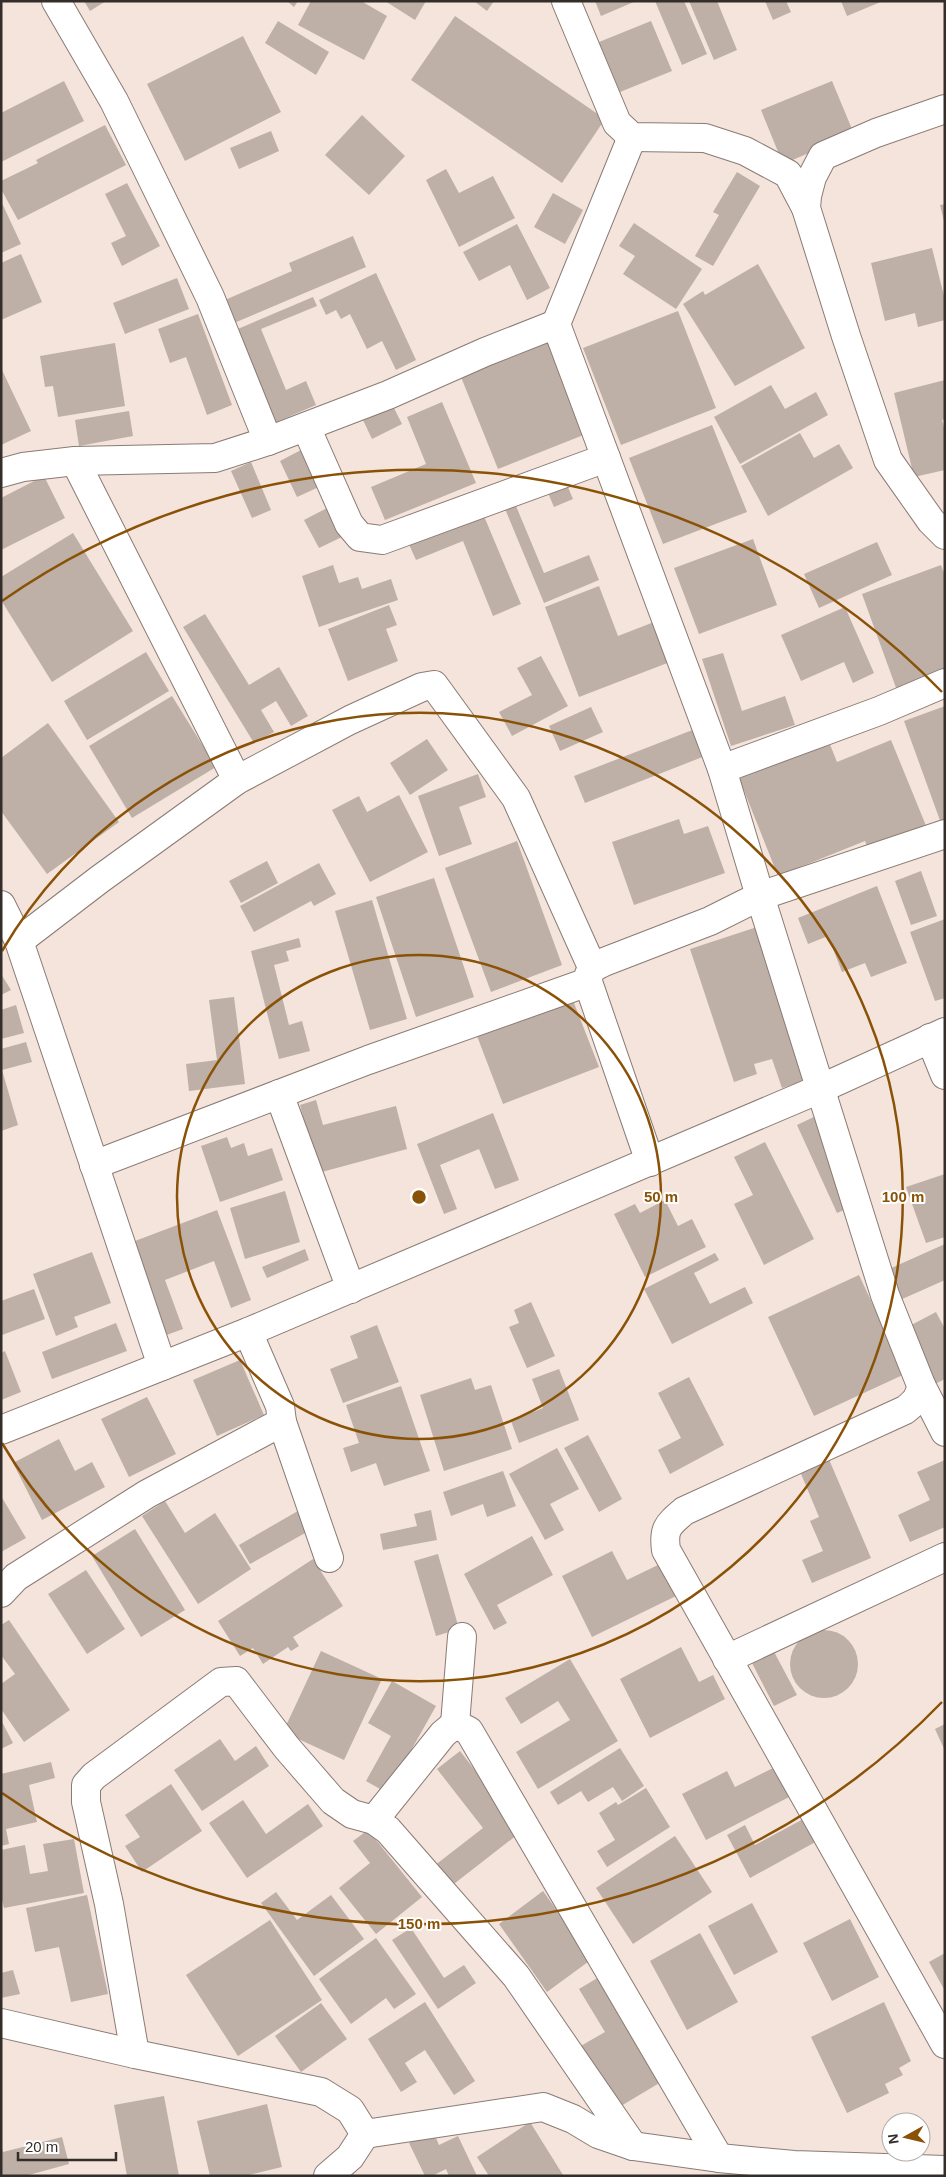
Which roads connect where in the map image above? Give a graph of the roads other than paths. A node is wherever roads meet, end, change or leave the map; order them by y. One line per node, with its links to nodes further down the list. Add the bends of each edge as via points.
1 (56, 1): 8 (street, via 114,101 210,297)
2 (566, 1): 4 (street, via 617,122)
3 (945, 108): 5 (street, via 823,156 812,177)
4 (632, 137): 5 (street, via 705,138 745,151 788,174); 6 (street)
5 (806, 208): 12 (street, via 888,460 906,489)
6 (556, 324): 7 (street); 9 (street)
7 (306, 427): 8 (street); 9 (street, via 349,524 360,537 382,540)
8 (268, 441): 10 (street, via 215,458)
9 (606, 458): 14 (street)
10 (75, 461): 11 (street); 15 (street)
11 (1, 473)
12 (945, 535)
13 (945, 683): 14 (street)
14 (722, 769): 17 (street)
15 (237, 780): 19 (street); 20 (street, via 350,720 422,687 434,685 516,798)
16 (945, 834): 17 (street)
17 (760, 896): 20 (street); 23 (street)
18 (1, 905): 19 (street)
19 (19, 941): 26 (street)
20 (590, 975): 24 (street); 25 (street)
21 (937, 1035): 22 (street); 23 (street)
22 (945, 1075)
23 (822, 1088): 25 (street); 30 (street, via 885,1295)
24 (279, 1094): 26 (street); 27 (street)
25 (650, 1162): 27 (street)
26 (94, 1164): 29 (street)
27 (351, 1288): 28 (street)
28 (248, 1332): 29 (street); 31 (street, via 280,1406)
29 (162, 1366): 32 (street)
30 (921, 1385): 33 (street); 38 (street, via 916,1402 905,1410 684,1510 670,1523 664,1534 666,1550)
31 (282, 1422): 35 (street); 36 (street, via 147,1494 16,1577)
32 (1, 1430)
33 (945, 1432)
34 (945, 1557): 38 (street)
35 (329, 1558)
36 (1, 1594)
37 (462, 1637): 39 (street)
38 (727, 1658): 42 (street)
39 (455, 1724): 40 (street, via 443,1734); 46 (street, via 469,1730)
40 (374, 1820): 43 (street, via 352,1814 333,1801 287,1748 236,1680 221,1682 94,1776 86,1785 86,1802 109,1904); 45 (street, via 388,1830 516,1976)
41 (1, 2023): 43 (street)
42 (945, 2044)
43 (135, 2054): 44 (street, via 321,2092 350,2110)
44 (365, 2134): 45 (street, via 543,2107 598,2134); 48 (street, via 350,2157)
45 (633, 2146): 46 (street)
46 (719, 2158): 47 (street, via 794,2165)
47 (945, 2170)
48 (328, 2176)

